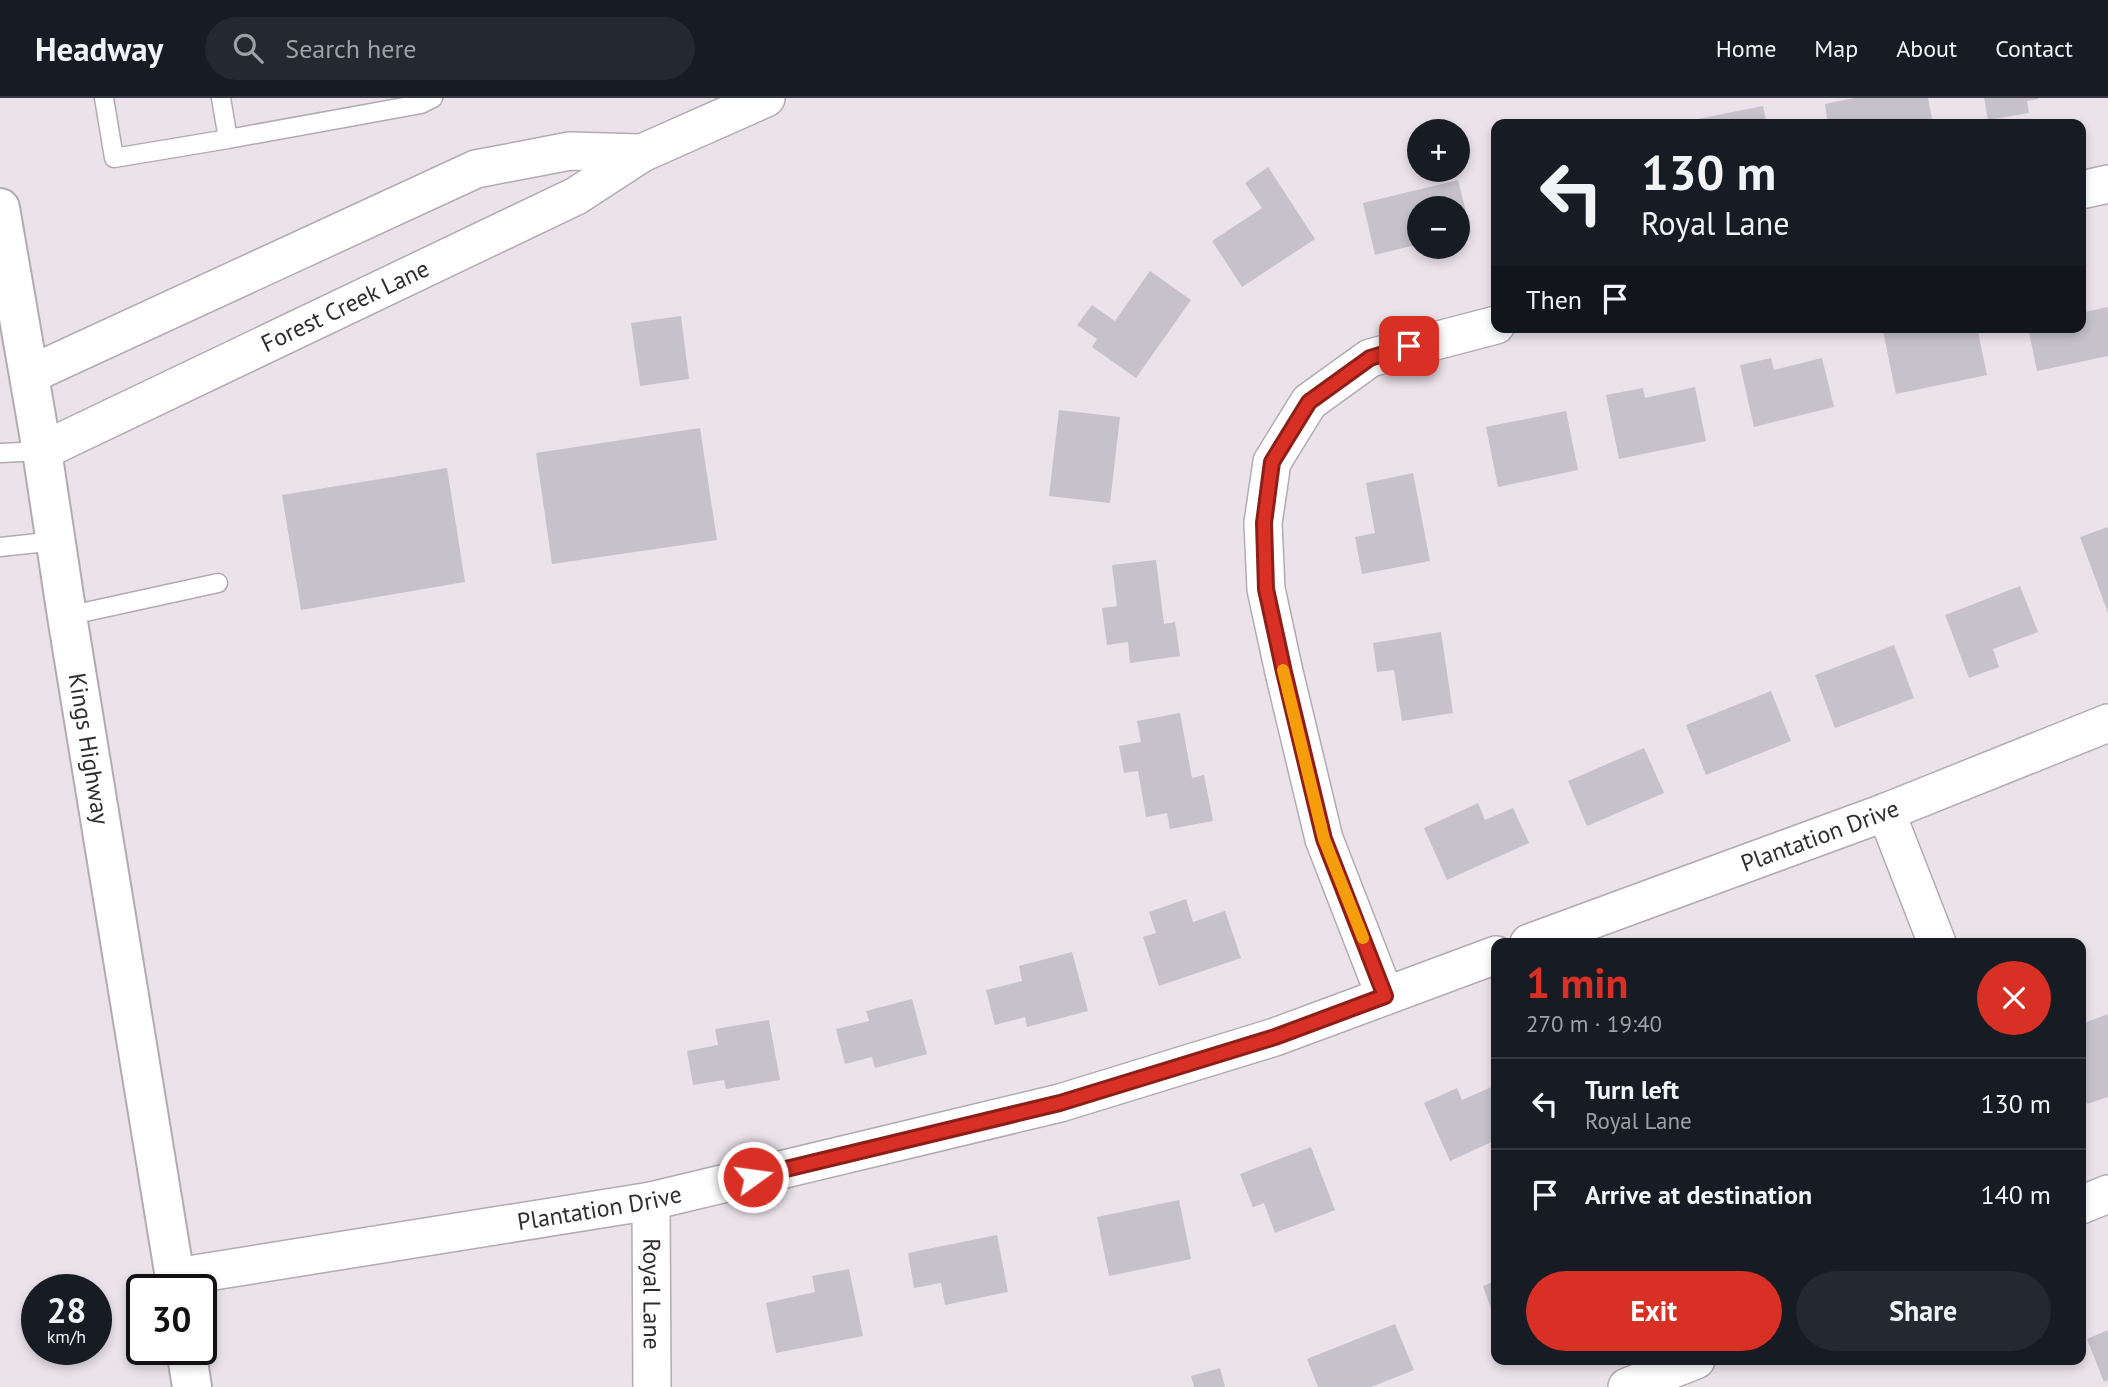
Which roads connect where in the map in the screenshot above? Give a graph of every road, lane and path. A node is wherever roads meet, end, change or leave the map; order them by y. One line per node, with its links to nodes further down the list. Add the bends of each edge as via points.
1 (104, 98): 5 (lane, via 114,158)
2 (221, 98): 5 (lane)
3 (433, 98): 5 (lane, via 421,104)
4 (766, 98): 6 (street, Forest Creek Lane)
5 (228, 139)
6 (642, 153): 11 (street, Forest Creek Lane, via 570,151 476,169); 12 (street, Forest Creek Lane, via 576,196)
7 (2108, 184): 8 (street)
8 (2086, 189)
9 (0, 208): 11 (main road, Kings Highway)
10 (1491, 326): 23 (street, via 1370,358 1309,402 1272,462 1264,523 1266,589 1324,839)
11 (29, 376): 12 (main road, Kings Highway)
12 (42, 451): 13 (lane); 14 (main road, Kings Highway)
13 (0, 453)
14 (56, 541): 15 (lane); 17 (main road, Kings Highway)
15 (0, 547)
16 (218, 583): 17 (lane)
17 (67, 616): 27 (main road, Kings Highway)
18 (2108, 723): 19 (street, Plantation Drive)
19 (1886, 812): 20 (street, Plantation Drive); 21 (street)
20 (1543, 938)
21 (1935, 938)
22 (1491, 957): 23 (street, Plantation Drive)
23 (1385, 996): 25 (street, Plantation Drive, via 1275,1037 1060,1103)
24 (2108, 1194): 26 (street)
25 (651, 1201): 28 (street, Plantation Drive); 33 (street, Royal Lane)
26 (2086, 1203)
27 (174, 1274)
28 (217, 1277)
29 (189, 1365): 32 (main road)
30 (1686, 1365): 31 (street)
31 (1648, 1383)
32 (192, 1387)
33 (652, 1387)

